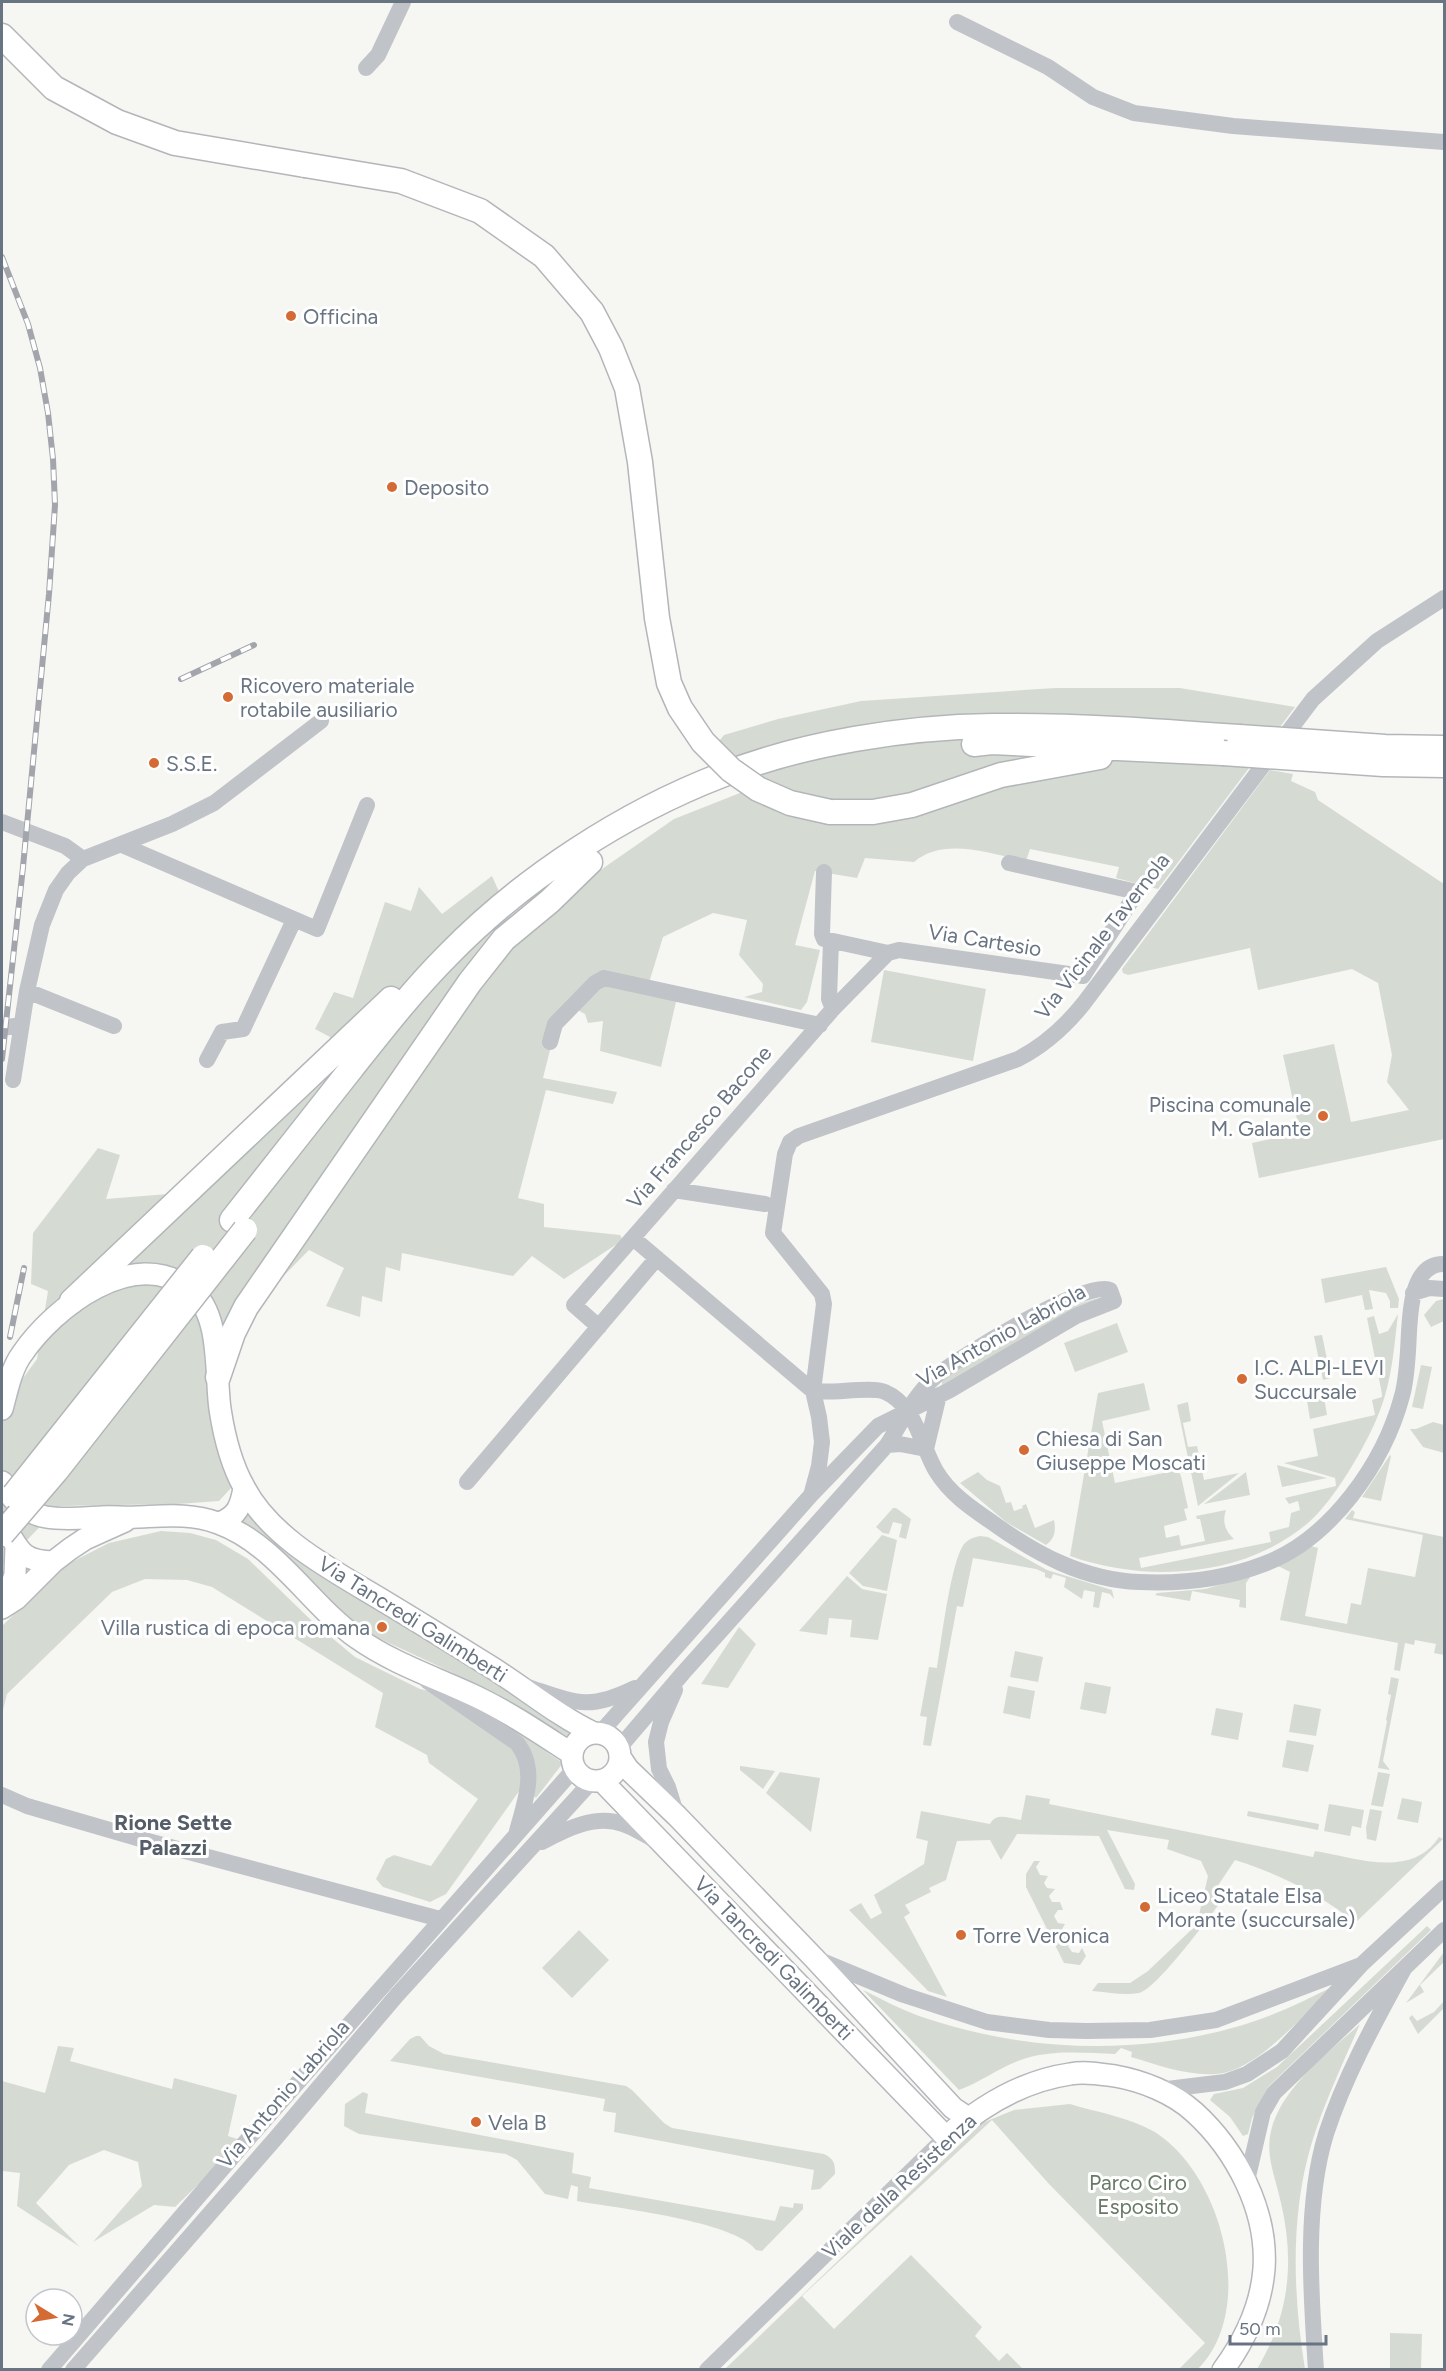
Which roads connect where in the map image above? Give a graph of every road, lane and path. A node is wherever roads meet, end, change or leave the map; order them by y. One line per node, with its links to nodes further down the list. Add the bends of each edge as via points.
1 (403, 2): 5 (street, via 378,56)
2 (957, 22): 7 (street, via 1048,67 1093,98 1134,113 1233,126)
3 (2, 36): 6 (highway)
4 (2, 59): 6 (highway, via 20,74)
5 (366, 68)
6 (54, 88): 12 (highway, bridge, via 117,122 175,143 401,181 480,211 544,256 592,312 627,388 669,683 703,742 758,789 790,803 830,812 873,812 902,807 1001,775 1095,758)
7 (1444, 142)
8 (1444, 598): 47 (street, Via Vicinale Tavernola, via 1377,641 1313,699 1084,1003 1047,1041 1018,1059 790,1142 772,1233 824,1299)
9 (321, 721): 16 (street, via 214,803)
10 (1231, 745): 11 (highway, bridge); 12 (highway); 13 (highway, bridge, via 1383,764); 21 (highway, via 1129,729 992,726 850,741 761,762 690,789 618,826)
11 (1444, 747)
12 (1171, 750): 18 (highway, via 992,742 852,757 727,790 642,831)
13 (1444, 765)
14 (367, 806): 22 (street, via 317,929)
15 (2, 822): 17 (street, via 65,846)
16 (122, 845): 17 (street); 22 (street)
17 (83, 859): 25 (street, via 56,890 42,925)
18 (590, 862): 36 (highway, via 513,917 452,974); 46 (highway, via 504,939 470,982 246,1307)
19 (1009, 863): 24 (street, Via Cartesio, via 1137,892 1083,976 899,950)
20 (824, 872): 23 (street, via 822,934)
21 (530, 884): 36 (highway, via 474,930 420,985); 42 (highway, via 489,905 460,928 380,1010)
22 (294, 920): 32 (street, via 243,1029 222,1032)
23 (831, 941): 24 (street, Via Cartesio); 26 (street, via 829,999)
24 (888, 953): 26 (street, Via Francesco Bacone)
25 (27, 991): 27 (street); 29 (street)
26 (833, 1009): 28 (street, Via Francesco Bacone)
27 (21, 1025): 30 (street); 33 (street)
28 (820, 1025): 31 (street, via 604,978 595,982 555,1024); 34 (street, Via Francesco Bacone)
29 (114, 1026)
30 (2, 1028)
31 (550, 1042)
32 (207, 1060)
33 (13, 1080)
34 (674, 1190): 35 (street); 37 (street, Via Francesco Bacone)
35 (765, 1204)
36 (239, 1225): 57 (highway, bridge); 61 (highway, bridge)
37 (633, 1238): 38 (street, Via Francesco Bacone); 43 (street, via 574,1305)
38 (657, 1258): 43 (street); 47 (street, Via Francesco Bacone)
39 (1444, 1264): 41 (street, via 1435,1264 1426,1271)
40 (1444, 1289): 41 (street)
41 (1413, 1293): 52 (street, via 1406,1377 1388,1435 1340,1511 1313,1535 1266,1564 1202,1580 1174,1582 1117,1580 1073,1569 1018,1541 969,1507 946,1486)
42 (72, 1300): 44 (main road, Via Tancredi Galimberti); 46 (main road, Via Tancredi Galimberti, via 128,1276 153,1274 173,1279 191,1290 211,1322)
43 (599, 1327): 54 (street)
44 (21, 1355): 45 (main road); 49 (main road, Via Tancredi Galimberti)
45 (2, 1375)
46 (218, 1377): 55 (main road, Via Tancredi Galimberti, via 225,1435)
47 (813, 1391): 50 (street, via 877,1390 897,1399); 56 (street, via 822,1442)
48 (939, 1395): 50 (street, Via Antonio Labriola); 50 (street, Via Antonio Labriola, via 1076,1316 1114,1300 1111,1292 1100,1287 1068,1298 980,1345 935,1377); 52 (street)
49 (2, 1409)
50 (908, 1412): 51 (street, Via Antonio Labriola); 52 (street); 56 (street, Via Antonio Labriola, via 878,1426)
51 (887, 1444): 52 (street); 65 (street, Via Antonio Labriola)
52 (926, 1449)
53 (2, 1482): 58 (main road, Via Tancredi Galimberti, via 18,1503 45,1517)
54 (467, 1482)
55 (244, 1488): 60 (main road, via 237,1512); 66 (main road, Via Tancredi Galimberti, via 271,1523 295,1544)
56 (812, 1494): 67 (street, Via Antonio Labriola)
57 (2, 1510)
58 (137, 1517): 60 (main road, Via Tancredi Galimberti, via 190,1516); 62 (main road, Via Tancredi Galimberti, via 85,1539)
59 (2, 1523): 61 (main road)
60 (219, 1523): 64 (main road, Via Tancredi Galimberti, via 275,1560 354,1636)
61 (9, 1540): 62 (main road, via 31,1560); 63 (main road, via 15,1575)
62 (53, 1562): 63 (main road, Via Tancredi Galimberti)
63 (3, 1607)
64 (407, 1667): 70 (main road, Via Tancredi Galimberti, via 495,1706); 71 (street, Via Tancredi Galimberti, via 517,1743)
65 (682, 1672): 69 (street, Via Antonio Labriola); 74 (street, Via Antonio Labriola, via 656,1742 659,1768)
66 (516, 1683): 67 (street, Via Antonio Labriola, via 590,1704 606,1702); 68 (main road, Via Tancredi Galimberti, via 563,1716)
67 (641, 1685): 68 (street, Via Antonio Labriola)
68 (597, 1733): 69 (main road, via 614,1741); 70 (main road, via 579,1741)
69 (619, 1752): 72 (main road, via 616,1772); 74 (main road, Via Tancredi Galimberti, via 628,1769)
70 (574, 1761): 72 (main road, via 583,1778); 75 (street, Via Antonio Labriola)
71 (529, 1767): 75 (street, Via Antonio Labriola)
72 (597, 1781): 76 (main road, Via Tancredi Galimberti); 77 (street, Via Antonio Labriola)
73 (2, 1795): 79 (street, via 133,1837)
74 (677, 1816): 81 (main road, Via Tancredi Galimberti)
75 (516, 1835): 79 (street, Via Antonio Labriola)
76 (666, 1846): 77 (street, Via Antonio Labriola, via 622,1824 603,1821 582,1824); 87 (main road, Via Tancredi Galimberti)
77 (528, 1849): 91 (street, Via Antonio Labriola)
78 (1444, 1888): 82 (street, Viale della Resistenza)
79 (440, 1919): 90 (street, Via Antonio Labriola)
80 (1444, 1930): 83 (street)
81 (814, 1958): 84 (street, Via Tancredi Galimberti, via 904,1995 987,2022); 86 (main road, Via Tancredi Galimberti, via 953,2108)
82 (1361, 1965): 84 (street, Viale della Resistenza, via 1216,2020 1183,2026 1087,2031); 85 (street, Viale della Resistenza, via 1282,2051 1247,2074 1226,2082)
83 (1404, 1969): 88 (street, via 1274,2093 1263,2112); 89 (street, via 1351,2070 1326,2135 1315,2184 1311,2258)
84 (1012, 2026)
85 (1159, 2090): 86 (main road, Viale della Resistenza, via 1123,2078 1071,2074 1028,2085 998,2098); 88 (main road, Viale della Resistenza, via 1193,2111 1224,2145)
86 (968, 2118): 87 (main road, Viale della Resistenza)
87 (946, 2138): 92 (street, Viale della Resistenza)
88 (1246, 2185): 93 (main road, Viale della Resistenza, via 1260,2220 1264,2268 1256,2312)
89 (1316, 2369)
90 (49, 2370)
91 (73, 2370)
92 (707, 2370)
93 (1223, 2370)

